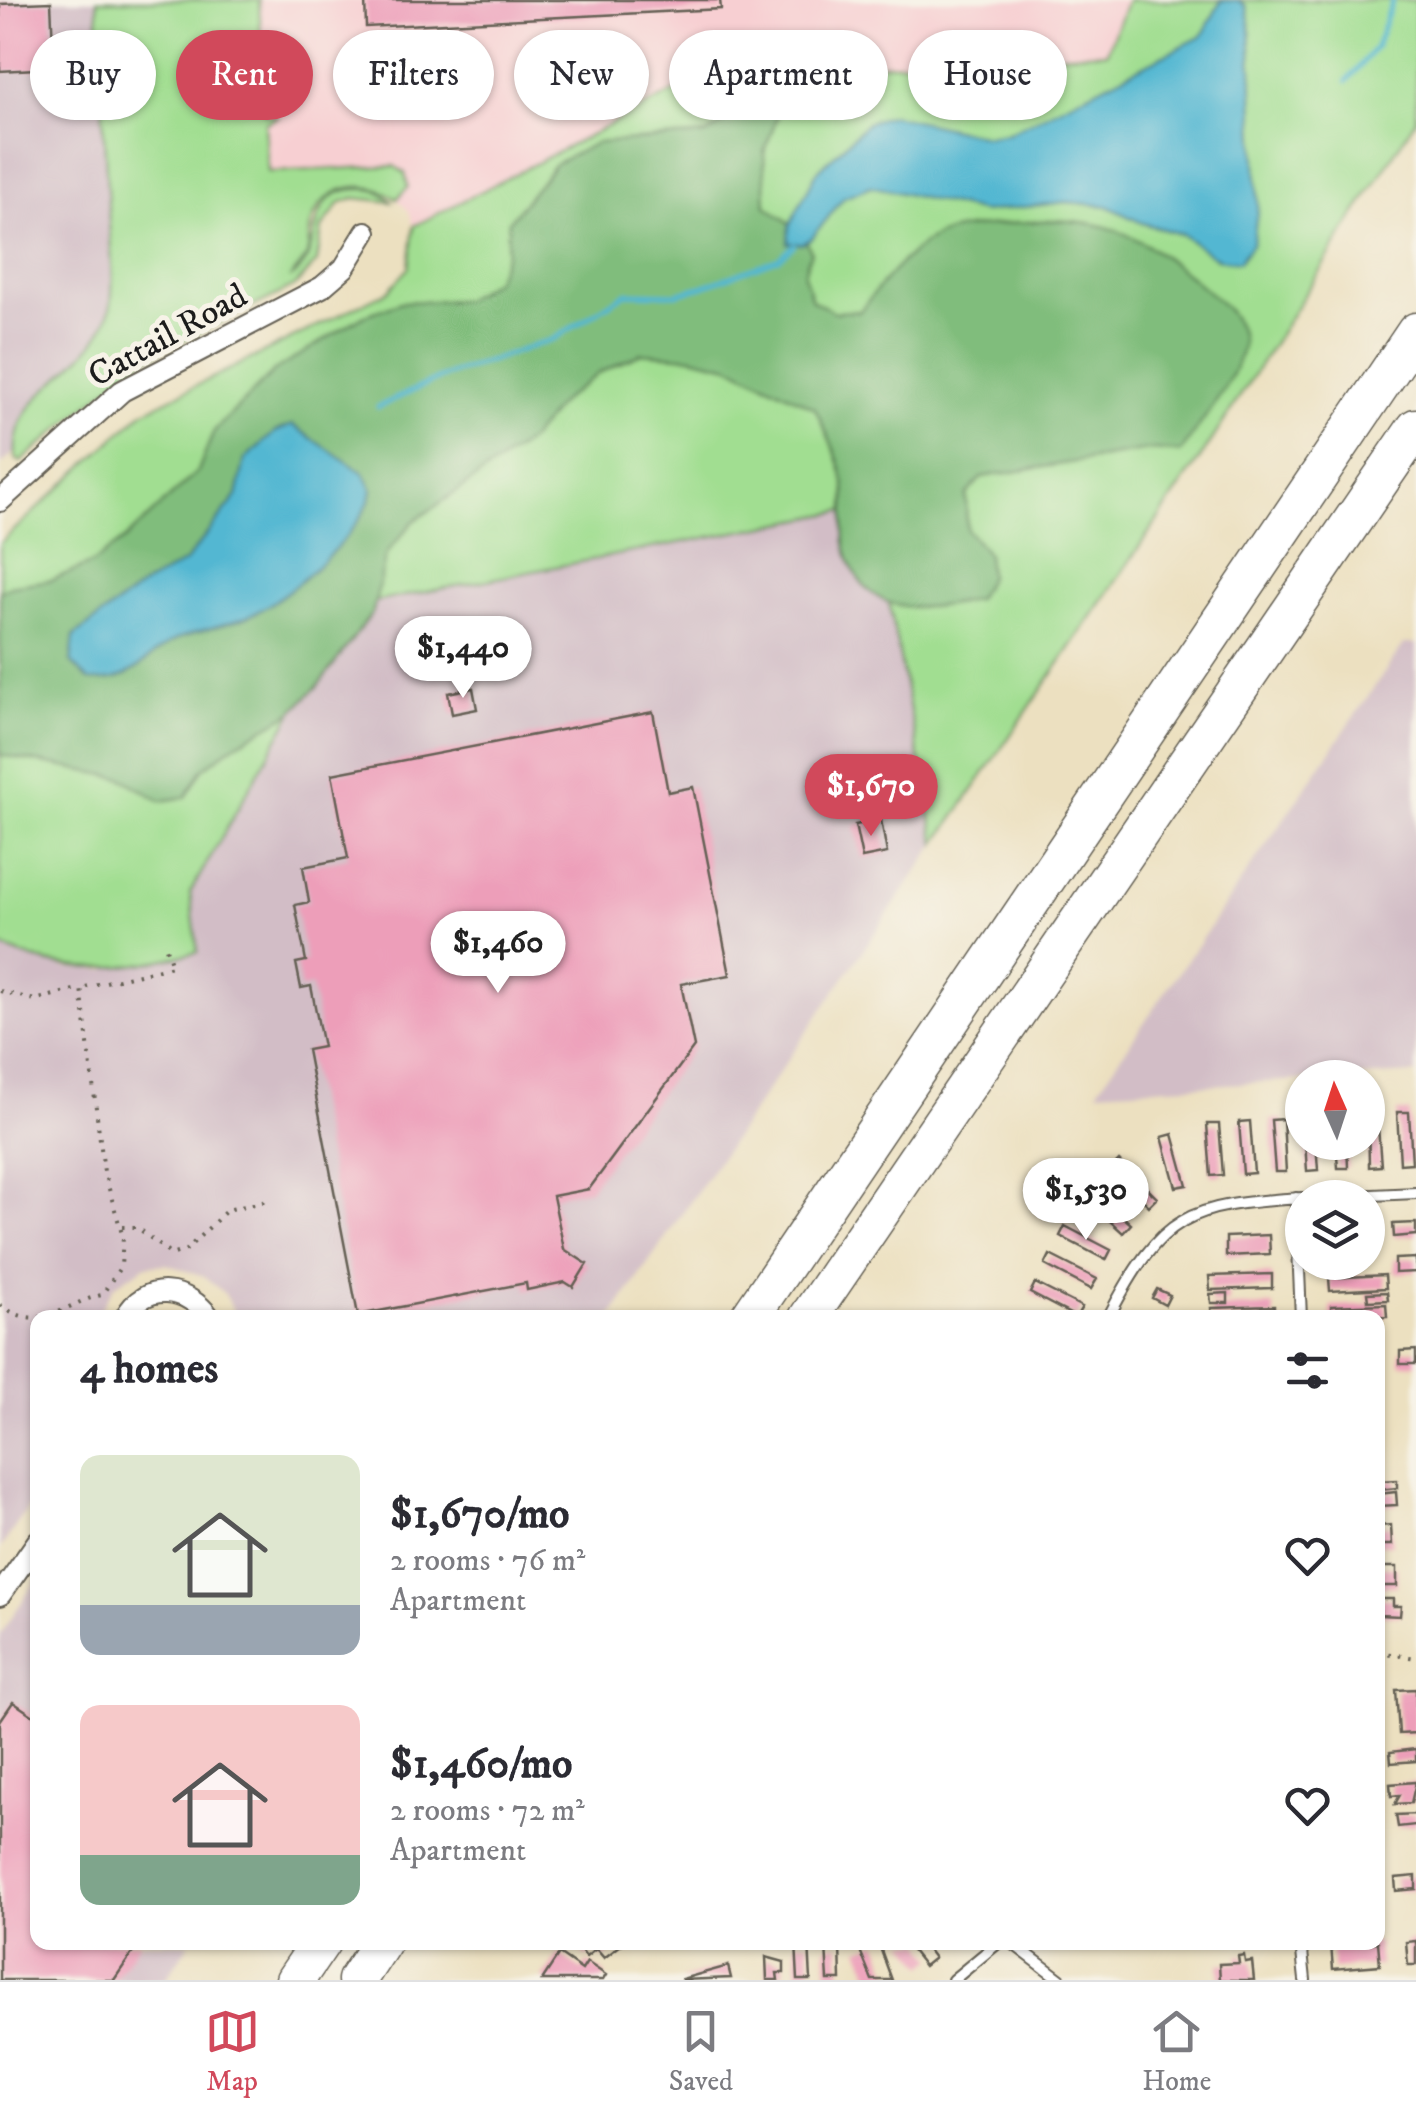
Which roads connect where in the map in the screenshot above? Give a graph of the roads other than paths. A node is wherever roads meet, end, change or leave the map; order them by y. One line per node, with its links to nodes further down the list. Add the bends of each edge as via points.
1 (366, 232): 4 (street, Cattail Road, via 344,268 322,287 122,391)
2 (1416, 332): 11 (highway)
3 (1416, 428): 12 (highway)
4 (0, 501)
5 (1416, 1192): 6 (lane)
6 (1385, 1194)
7 (1285, 1199): 13 (lane, via 1238,1202 1189,1216 1144,1254)
8 (1302, 1280): 14 (lane)
9 (132, 1310): 10 (street, via 141,1299 172,1291)
10 (202, 1310)
11 (754, 1310)
12 (813, 1310)
13 (1112, 1310)
14 (1302, 1310)
15 (30, 1552): 16 (street)
16 (0, 1595)
17 (315, 1950): 22 (highway)
18 (377, 1950): 23 (highway)
19 (989, 1950): 24 (lane)
20 (1021, 1950): 25 (lane)
21 (1302, 1950): 26 (lane)
22 (295, 1980)
23 (357, 1980)
24 (953, 1980)
25 (1060, 1980)
26 (1304, 1980)

